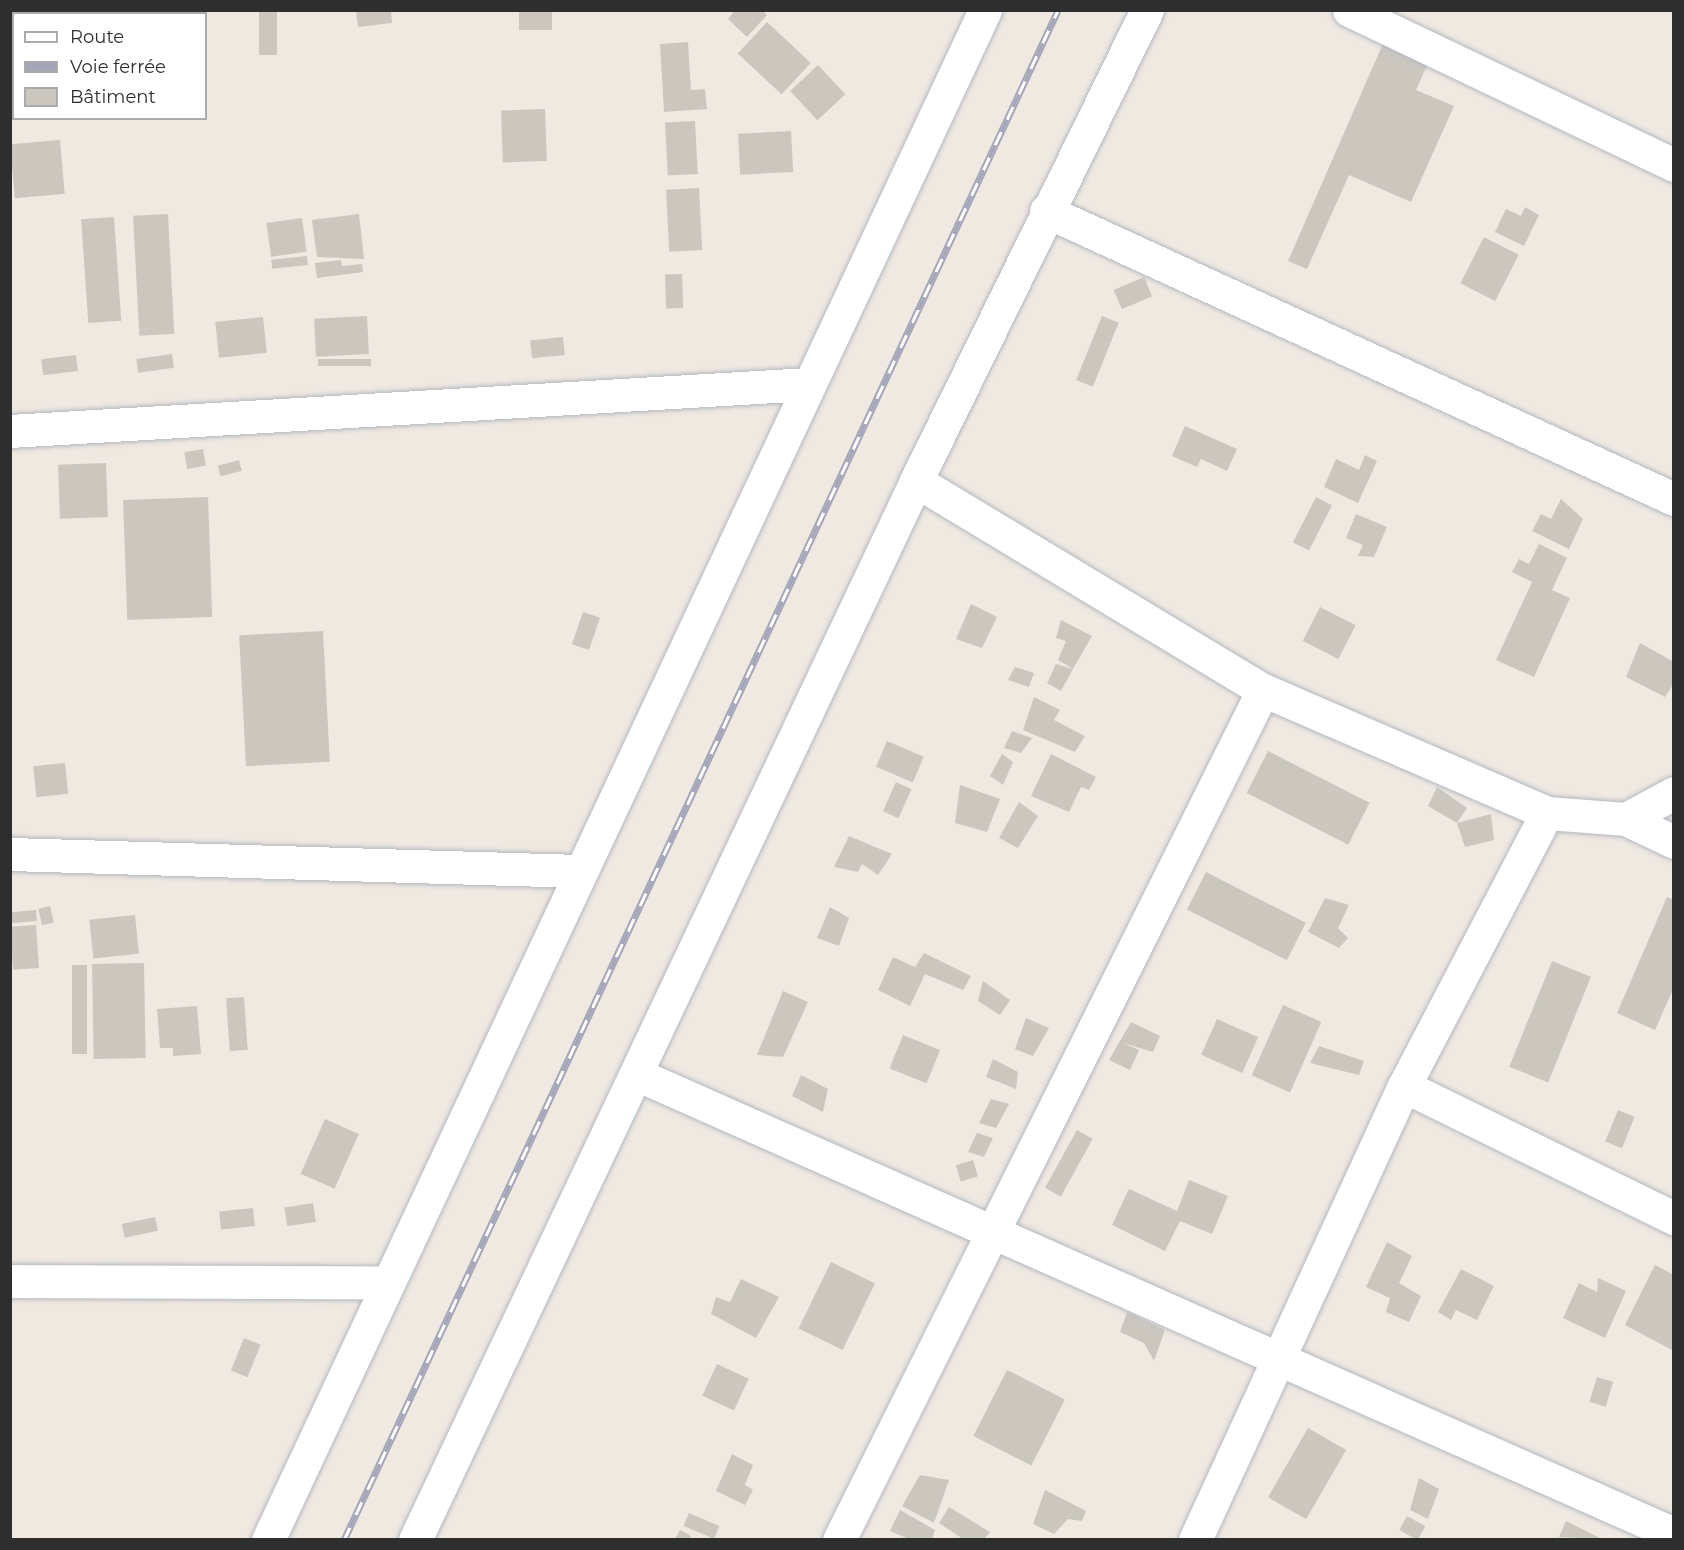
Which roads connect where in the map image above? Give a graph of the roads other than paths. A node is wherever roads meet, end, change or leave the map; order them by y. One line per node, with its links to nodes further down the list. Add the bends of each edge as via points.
1 (985, 10): 6 (street)
2 (1147, 10): 5 (street)
3 (1349, 10): 4 (street)
4 (1674, 165)
5 (1046, 211): 8 (street); 9 (street)
6 (810, 384): 7 (street); 16 (street)
7 (10, 431)
8 (916, 481): 10 (street); 17 (street)
9 (1674, 499)
10 (1263, 690): 12 (street); 20 (street)
11 (1674, 793): 13 (street)
12 (1547, 813): 13 (street); 18 (street)
13 (1626, 819): 14 (street)
14 (1674, 842)
15 (10, 854): 16 (street)
16 (581, 871): 22 (street)
17 (636, 1074): 20 (street); 26 (street)
18 (1404, 1086): 19 (street); 23 (street)
19 (1674, 1218)
20 (992, 1227): 23 (street); 27 (street)
21 (10, 1281): 22 (street)
22 (388, 1282): 25 (street)
23 (1280, 1355): 24 (street); 28 (street)
24 (1674, 1534)
25 (268, 1539)
26 (415, 1539)
27 (839, 1539)
28 (1195, 1539)

